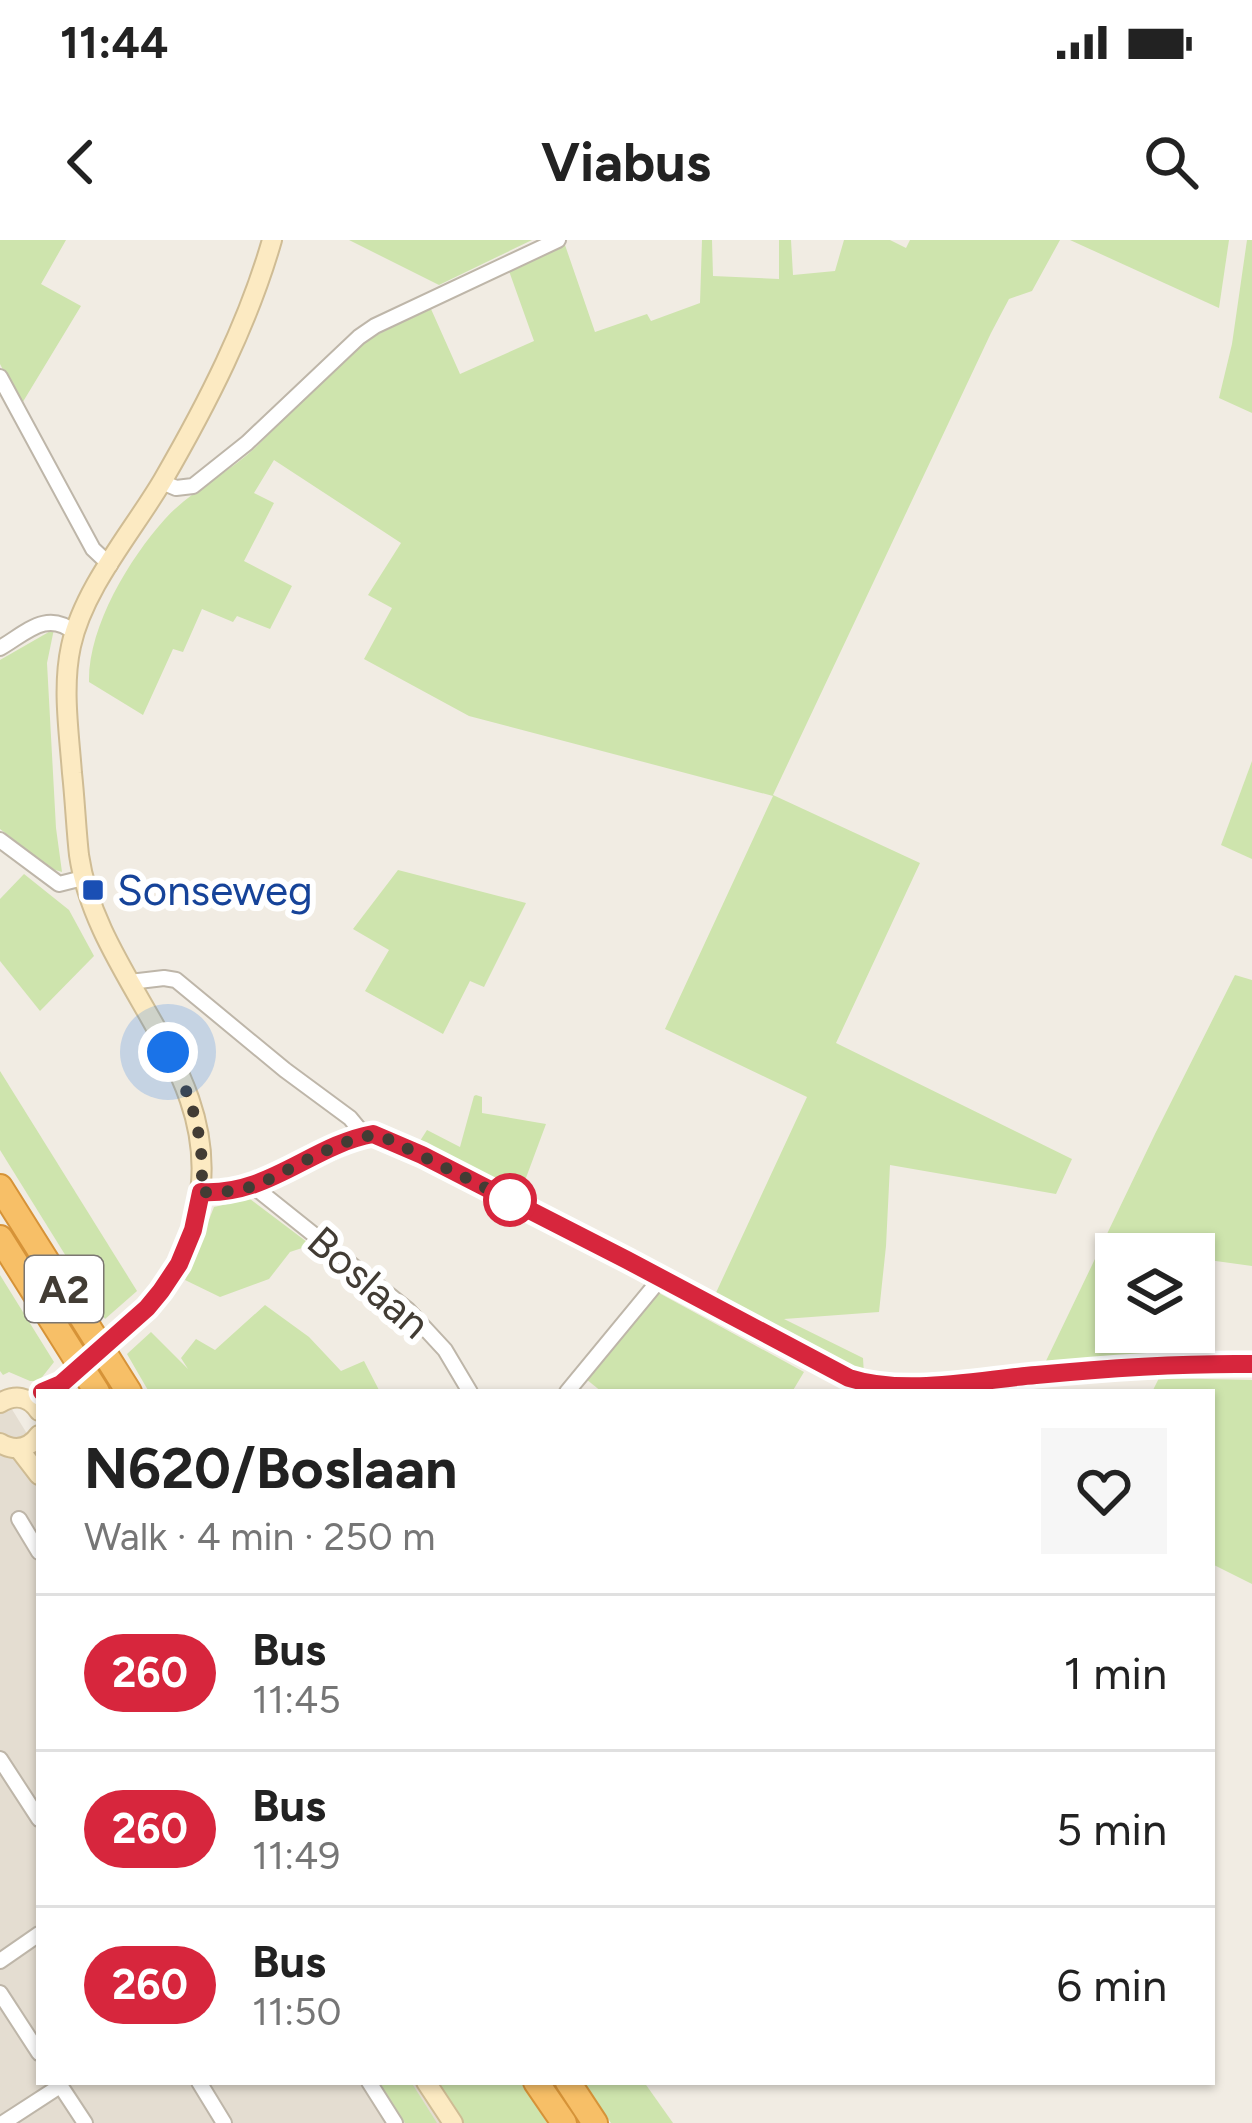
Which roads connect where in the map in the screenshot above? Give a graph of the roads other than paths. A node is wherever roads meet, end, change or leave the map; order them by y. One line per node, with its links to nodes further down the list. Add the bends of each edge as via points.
1 (272, 240): 4 (main road, via 238,336)
2 (558, 240): 4 (street, via 375,326 193,486)
3 (0, 377): 5 (street, via 93,549)
4 (162, 482): 5 (main road)
5 (110, 566): 6 (main road)
6 (75, 633): 7 (street, via 47,622); 9 (main road, via 68,730)
7 (0, 648)
8 (0, 840): 9 (street, via 59,884)
9 (83, 878): 10 (main road)
10 (130, 982): 11 (street, via 176,980); 14 (main road, via 187,1087 201,1141)
11 (364, 1135): 13 (main road); 16 (main road, via 382,1136)
12 (0, 1186): 20 (highway, A2)
13 (253, 1186): 14 (main road); 21 (street, Boslaan, via 408,1310)
14 (201, 1192): 18 (main road, bridge, via 179,1264 147,1308)
15 (0, 1238): 19 (highway, A2)
16 (661, 1278): 17 (main road, via 868,1384); 22 (street)
17 (1252, 1364)
18 (39, 1389)
19 (95, 1389)
20 (127, 1389)
21 (468, 1389)
22 (569, 1389)
23 (19, 1519): 24 (street)
24 (36, 1547)
25 (0, 1759): 26 (street)
26 (36, 1814)
27 (36, 1936): 28 (street)
28 (0, 1961)
29 (0, 1993): 30 (street)
30 (36, 2048)
31 (58, 2085): 38 (street)
32 (60, 2085): 39 (street)
33 (201, 2085): 40 (street)
34 (371, 2085): 41 (street)
35 (428, 2085): 42 (main road)
36 (538, 2085): 43 (highway)
37 (570, 2085): 44 (highway)
38 (3, 2123)
39 (85, 2123)
40 (224, 2123)
41 (394, 2123)
42 (453, 2123)
43 (564, 2123)
44 (595, 2123)

